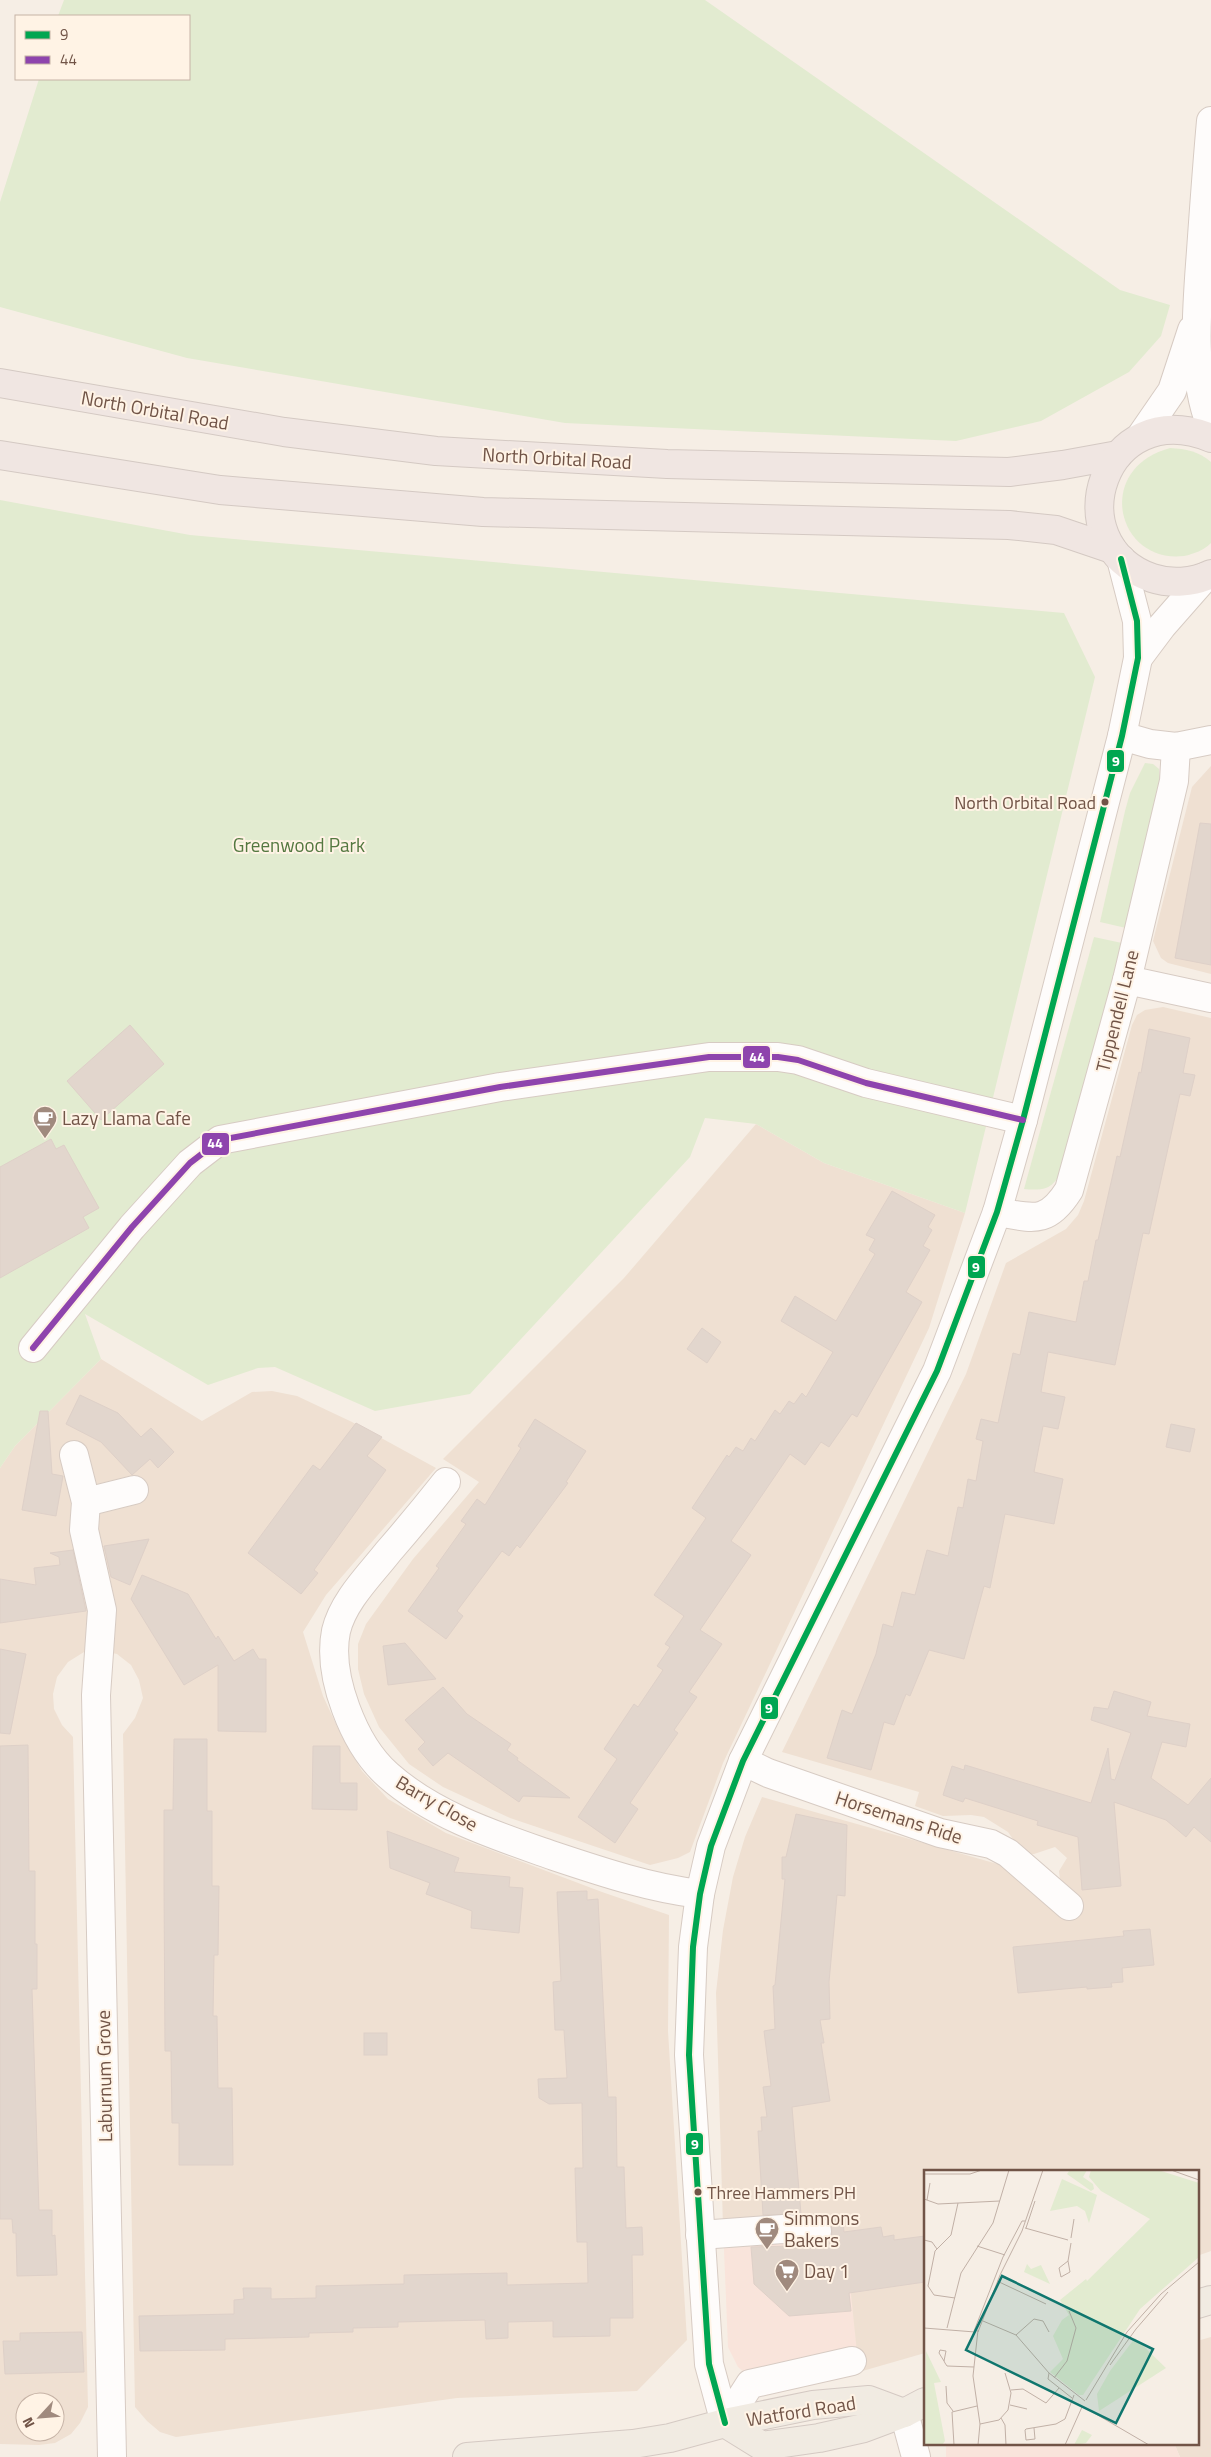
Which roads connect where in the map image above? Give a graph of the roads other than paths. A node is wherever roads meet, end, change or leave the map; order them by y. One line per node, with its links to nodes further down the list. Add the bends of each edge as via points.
1 (1211, 121): 2 (street)
2 (1204, 318): 4 (street, via 1200,380); 5 (street, via 1172,390)
3 (0, 383): 8 (highway, North Orbital Road, via 284,432 446,452 666,464 1009,472)
4 (1211, 426)
5 (1142, 436): 6 (highway, via 1166,429 1192,430); 8 (highway)
6 (1211, 438)
7 (0, 455): 9 (highway, via 220,490 483,512 1009,525 1056,530)
8 (1118, 455): 9 (highway, via 1105,476 1099,501 1102,526)
9 (1117, 554): 10 (highway, via 1140,573 1161,581 1183,582); 11 (street, via 1137,621)
10 (1208, 575): 11 (street)
11 (1138, 658): 12 (street)
12 (1122, 736): 14 (street); 17 (street)
13 (1211, 740): 14 (street)
14 (1176, 748): 15 (street, Tippendell Lane, via 1174,781)
15 (1127, 980): 16 (street); 18 (street, Tippendell Lane, via 1069,1190 1051,1213 1040,1217)
16 (1211, 998)
17 (1023, 1120): 18 (street); 19 (street, via 866,1083 798,1060 710,1056 500,1087 220,1140 190,1163)
18 (997, 1212): 24 (street, via 937,1371)
19 (33, 1348)
20 (74, 1455): 23 (street, Laburnum Grove)
21 (446, 1482): 25 (street, Barry Close, via 363,1583 336,1630 339,1689 350,1719 369,1754 388,1775 423,1799 498,1836 654,1886)
22 (134, 1490): 23 (street)
23 (86, 1502): 34 (street, Laburnum Grove, via 84,1530 102,1610 96,1695)
24 (743, 1761): 25 (street, via 711,1846); 26 (street, Horsemans Ride, via 768,1773 940,1834 991,1844 1008,1853)
25 (700, 1894): 28 (street, via 692,1956 689,2055)
26 (1069, 1906)
27 (816, 2231): 28 (street, via 783,2229)
28 (700, 2236): 33 (street, via 709,2364)
29 (1211, 2300): 30 (main road)
30 (1198, 2304)
31 (852, 2361): 33 (street, via 750,2384)
32 (915, 2407): 33 (main road, Watford Road, via 869,2400 813,2405); 36 (street)
33 (725, 2423): 35 (main road, Watford Road, via 633,2444)
34 (112, 2457)
35 (467, 2457)
36 (916, 2457)

